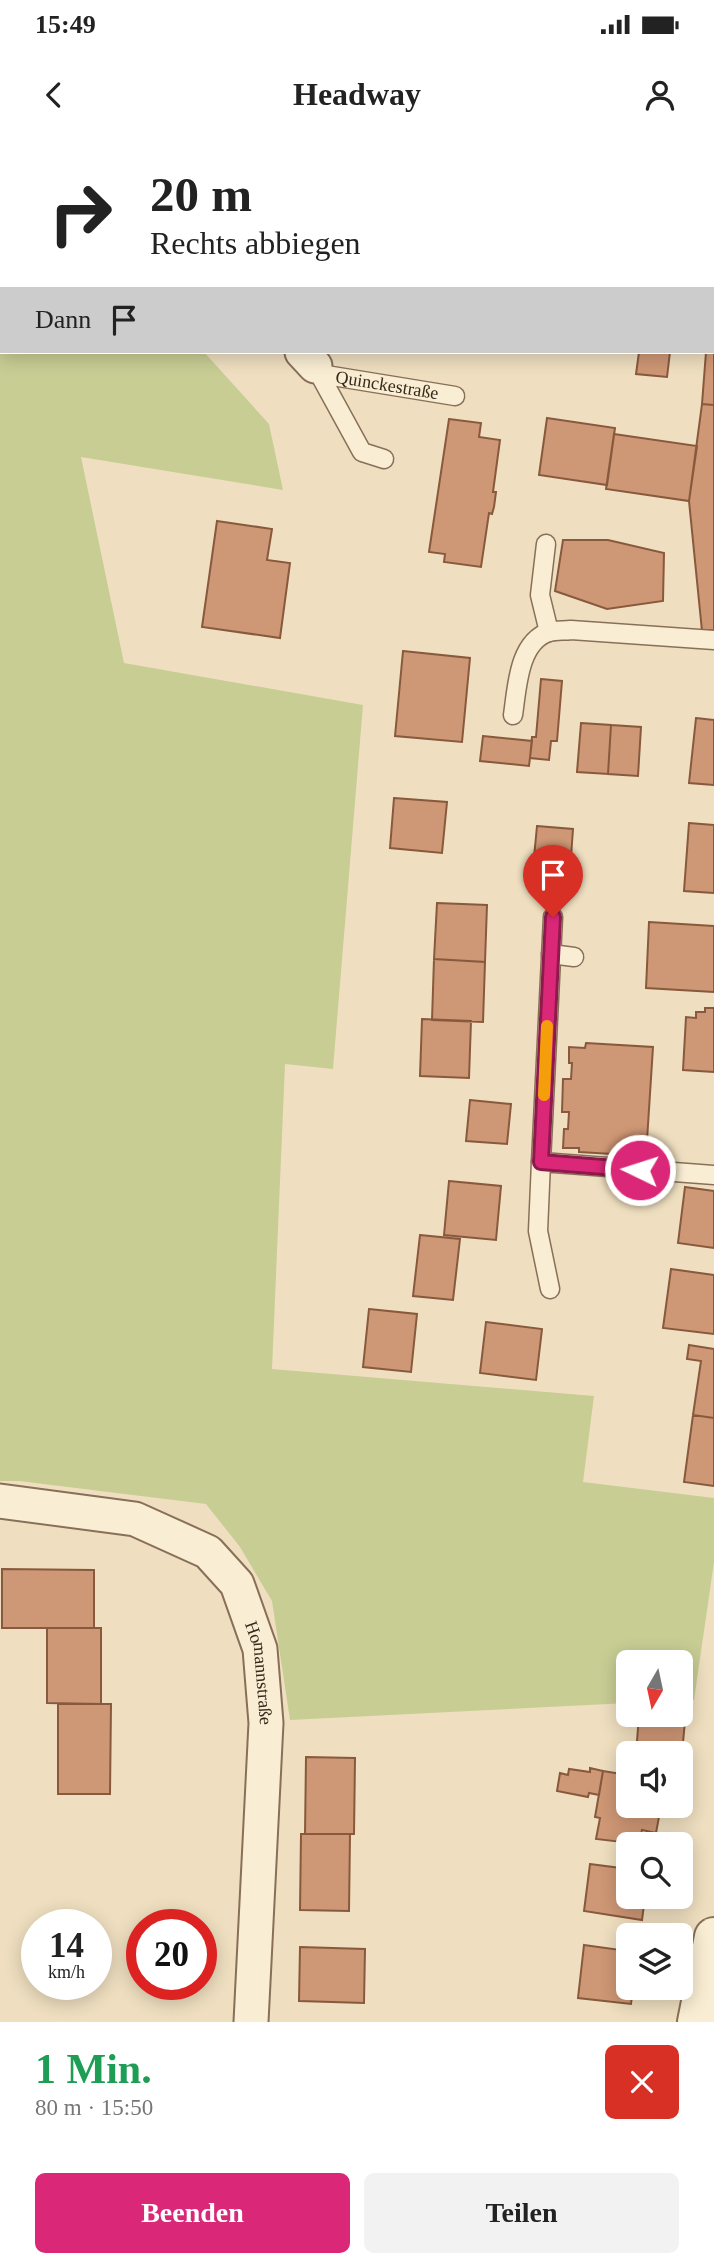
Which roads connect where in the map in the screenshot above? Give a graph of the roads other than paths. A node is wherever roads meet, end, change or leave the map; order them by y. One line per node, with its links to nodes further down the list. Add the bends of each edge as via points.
1 (312, 364): 2 (lane, Quinckestraße); 3 (lane, Quinckestraße, via 362,452)
2 (456, 396)
3 (384, 459)
4 (546, 544): 5 (lane, via 540,595)
5 (549, 632): 6 (lane); 7 (lane, via 530,647)
6 (714, 640)
7 (513, 715)
8 (553, 917): 9 (lane)
9 (551, 954): 10 (lane); 11 (lane)
10 (574, 957)
11 (541, 1162): 12 (lane); 13 (lane, via 538,1231)
12 (714, 1175)
13 (550, 1289)
14 (0, 1501): 16 (street, Homannstraße, via 135,1518 208,1552 237,1584 260,1649 266,1723)
15 (714, 1937): 17 (street)
16 (251, 2022)
17 (697, 2022)

